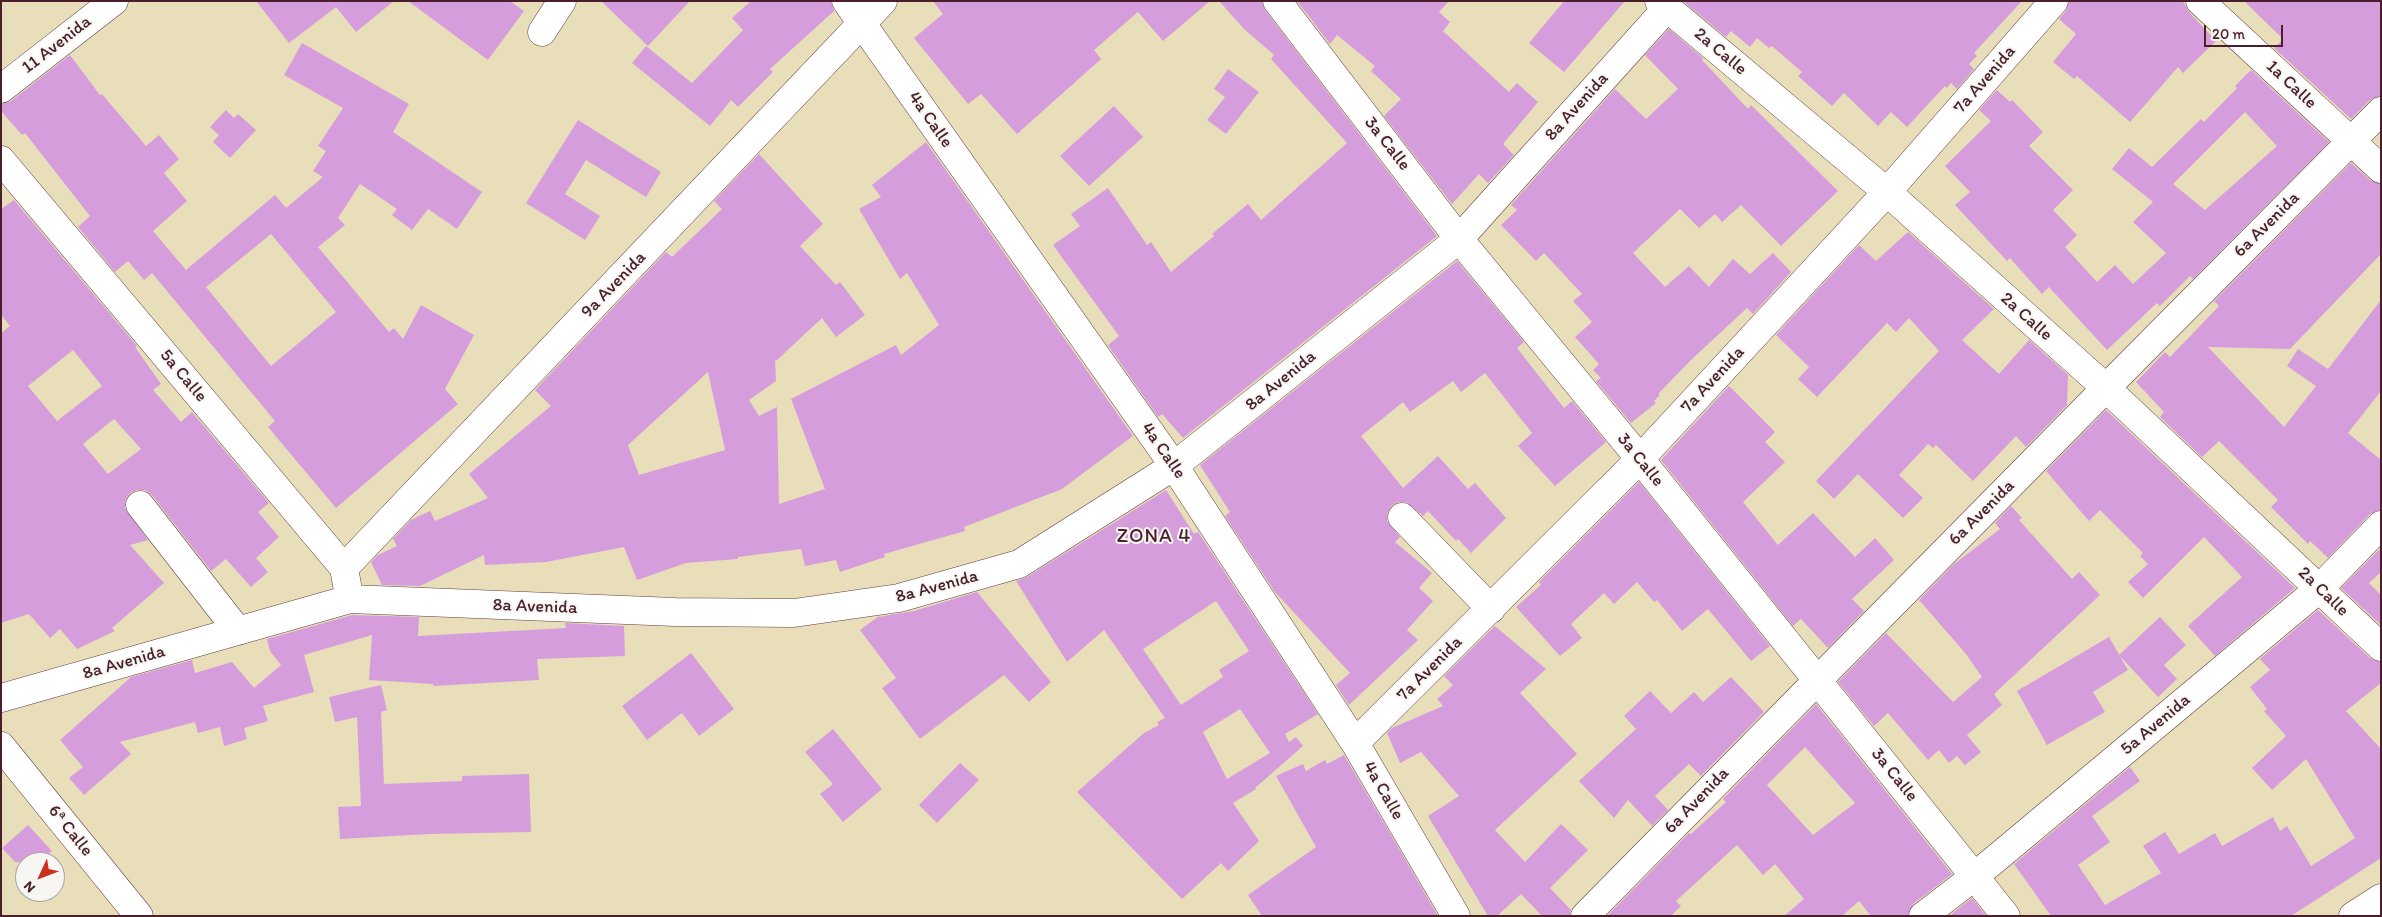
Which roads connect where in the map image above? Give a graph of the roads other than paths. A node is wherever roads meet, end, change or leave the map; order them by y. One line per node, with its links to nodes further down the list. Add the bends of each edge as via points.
1 (114, 1): 11 (street, 11 Avenida)
2 (562, 1): 10 (street)
3 (846, 1): 9 (street, 4a Calle)
4 (883, 1): 9 (street, 9a Avenida)
5 (1277, 1): 17 (street, 3a Calle)
6 (2054, 1): 16 (street, 7a Avenida)
7 (2200, 1): 13 (street, 1a Calle)
8 (1666, 3): 16 (street, 2a Calle); 17 (street, 8a Avenida)
9 (862, 24): 20 (street, 4a Calle); 24 (street, 9a Avenida)
10 (542, 32)
11 (1, 88)
12 (2381, 111): 13 (street, 6a Avenida)
13 (2350, 140): 15 (street, 1a Calle); 18 (street, 6a Avenida)
14 (1, 160): 24 (street, 5a Calle)
15 (2381, 169)
16 (1887, 192): 18 (street, 2a Calle); 19 (street, 7a Avenida)
17 (1459, 239): 19 (street, 3a Calle); 20 (street, 8a Avenida)
18 (2106, 388): 25 (street, 2a Calle); 30 (street, 6a Avenida)
19 (1640, 459): 27 (street, 7a Avenida); 30 (street, 3a Calle)
20 (1174, 466): 26 (street, 8a Avenida, via 1019,564 899,598 794,613 675,612); 32 (street, 4a Calle)
21 (140, 505): 28 (street)
22 (1402, 517): 27 (street)
23 (2381, 525): 25 (street, 5a Avenida)
24 (344, 568): 26 (street, 5a Calle)
25 (2320, 588): 29 (street, 2a Calle); 34 (street, 5a Avenida)
26 (350, 599): 28 (street, 8a Avenida)
27 (1491, 609): 32 (street, 7a Avenida)
28 (238, 631): 31 (street, 8a Avenida)
29 (2381, 647)
30 (1817, 678): 34 (street, 3a Calle); 38 (street, 6a Avenida)
31 (1, 698)
32 (1355, 743): 37 (street, 4a Calle)
33 (1, 746): 36 (street, 6ª Calle)
34 (1976, 876): 39 (street, 5a Avenida); 40 (street, 3a Calle)
35 (2381, 898): 41 (street)
36 (139, 916)
37 (1456, 916)
38 (1585, 916)
39 (1923, 916)
40 (2006, 916)
41 (2353, 916)

